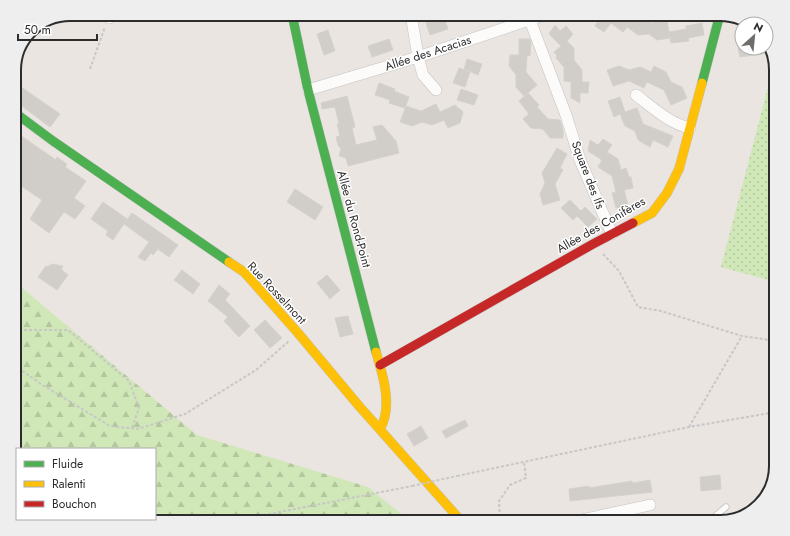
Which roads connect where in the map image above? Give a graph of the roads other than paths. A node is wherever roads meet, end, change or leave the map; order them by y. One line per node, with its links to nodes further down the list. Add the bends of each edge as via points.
1 (293, 21): 7 (street, Allée du Rond-Point)
2 (412, 21): 6 (street)
3 (519, 21): 6 (street, Allée des Acacias)
4 (531, 21): 12 (street, Square des Ifs, via 580,160)
5 (718, 21): 11 (street, Allée des Conifères)
6 (418, 57): 7 (street, Allée des Acacias); 8 (street, via 423,75)
7 (308, 90): 13 (street, Allée du Rond-Point)
8 (436, 90)
9 (636, 96): 11 (street, via 682,126)
10 (21, 117): 14 (street, Rue Rosselmont, via 244,272)
11 (690, 128): 12 (street, Allée des Conifères, via 678,169 667,193 652,213)
12 (612, 234): 13 (street, Allée des Conifères)
13 (380, 365): 14 (street, Allée du Rond-Point, via 386,404)
14 (380, 429): 17 (street, Rue Rosselmont)
15 (650, 505): 18 (street)
16 (726, 507): 19 (lane)
17 (456, 515)
18 (604, 515)
19 (717, 515)

